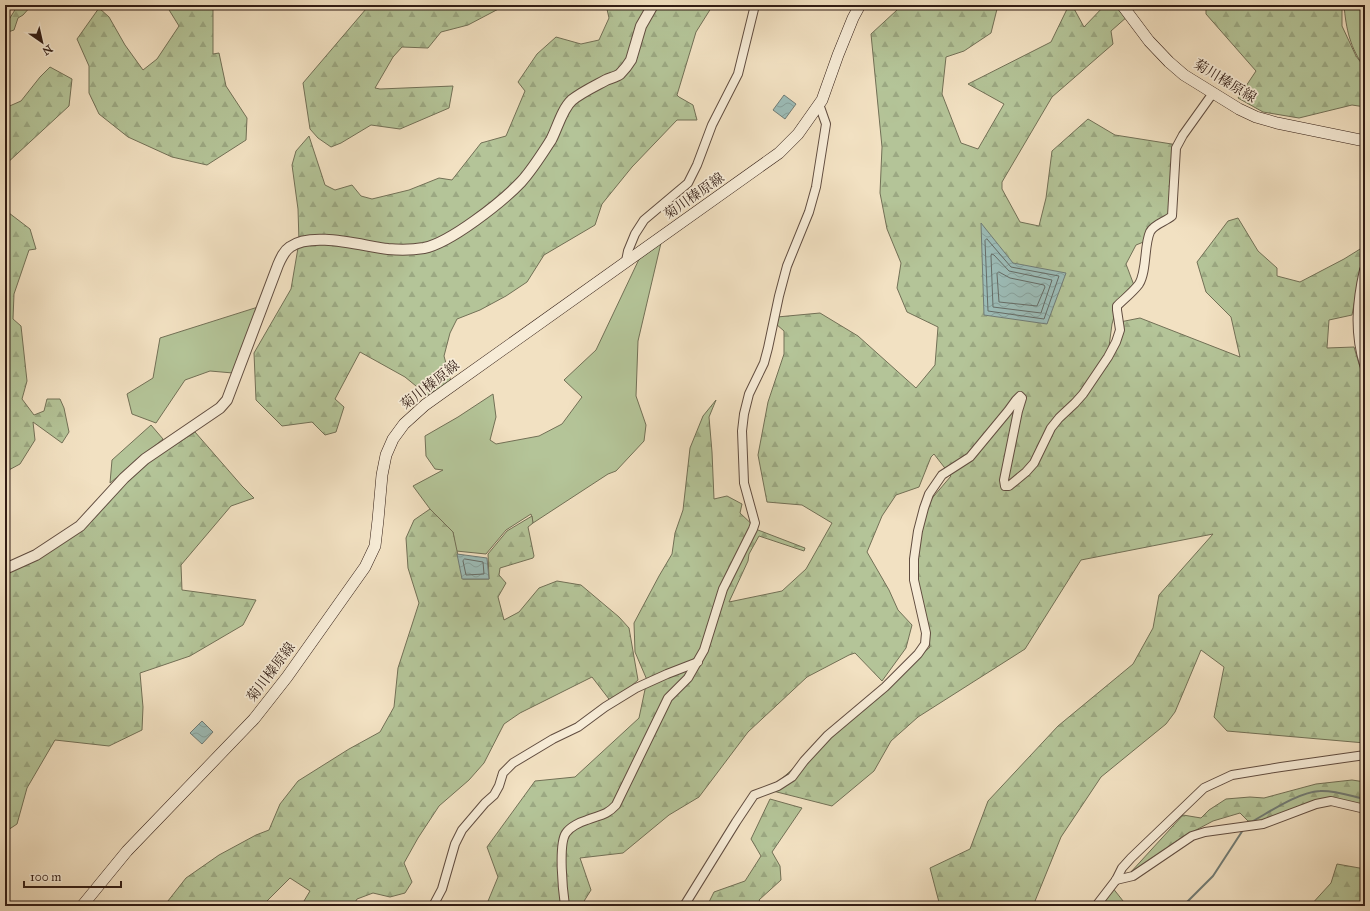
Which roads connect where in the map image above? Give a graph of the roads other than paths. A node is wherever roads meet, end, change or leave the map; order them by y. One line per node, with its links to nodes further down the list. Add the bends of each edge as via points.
1 (653, 5): 11 (street, via 641,26 629,65 619,75 571,101 551,139 521,182 469,225 442,242 425,248 388,249 341,241 317,240 299,242 290,247 278,264 227,400 220,408 145,459 80,526 36,555)
2 (755, 5): 8 (street, via 738,74 712,125 688,183 644,220 635,234)
3 (860, 5): 6 (main road, 菊川榛原線)
4 (1122, 5): 5 (main road, 菊川榛原線, via 1169,62)
5 (1213, 93): 7 (main road, 菊川榛原線, via 1256,117); 19 (street, via 1176,148 1172,216 1150,232 1139,283 1117,306 1120,330 1116,342 1083,394 1051,428 1034,463 1009,486 1005,486 1004,480 1022,398 1020,396 970,457 942,475 929,494 918,530 914,559 914,580 926,633 925,644 885,687 828,735 792,777 754,796)
6 (819, 104): 8 (main road, 菊川榛原線, via 798,134 779,153); 12 (street, via 826,124 816,187 809,212 787,266 764,363 749,394 744,414 744,483 755,523 723,589)
7 (1365, 141)
8 (626, 261): 16 (main road, 菊川榛原線, via 425,405 404,424 386,455 374,546 365,567 254,719 127,850)
9 (1365, 270): 10 (street, via 1358,317)
10 (1365, 364)
11 (5, 569)
12 (698, 662): 17 (street, via 636,688 578,727 512,764 503,773 494,795 462,830 455,844 442,889); 18 (street, via 688,678 668,698 616,805 600,817 586,820 565,834 562,847)
13 (1365, 755): 15 (street, via 1232,775 1204,788 1131,858)
14 (1365, 809): 15 (street, via 1331,801 1263,824 1205,832 1192,836 1133,876)
15 (1116, 880): 20 (street)
16 (82, 906)
17 (433, 906)
18 (566, 906)
19 (684, 906)
20 (1096, 906)

